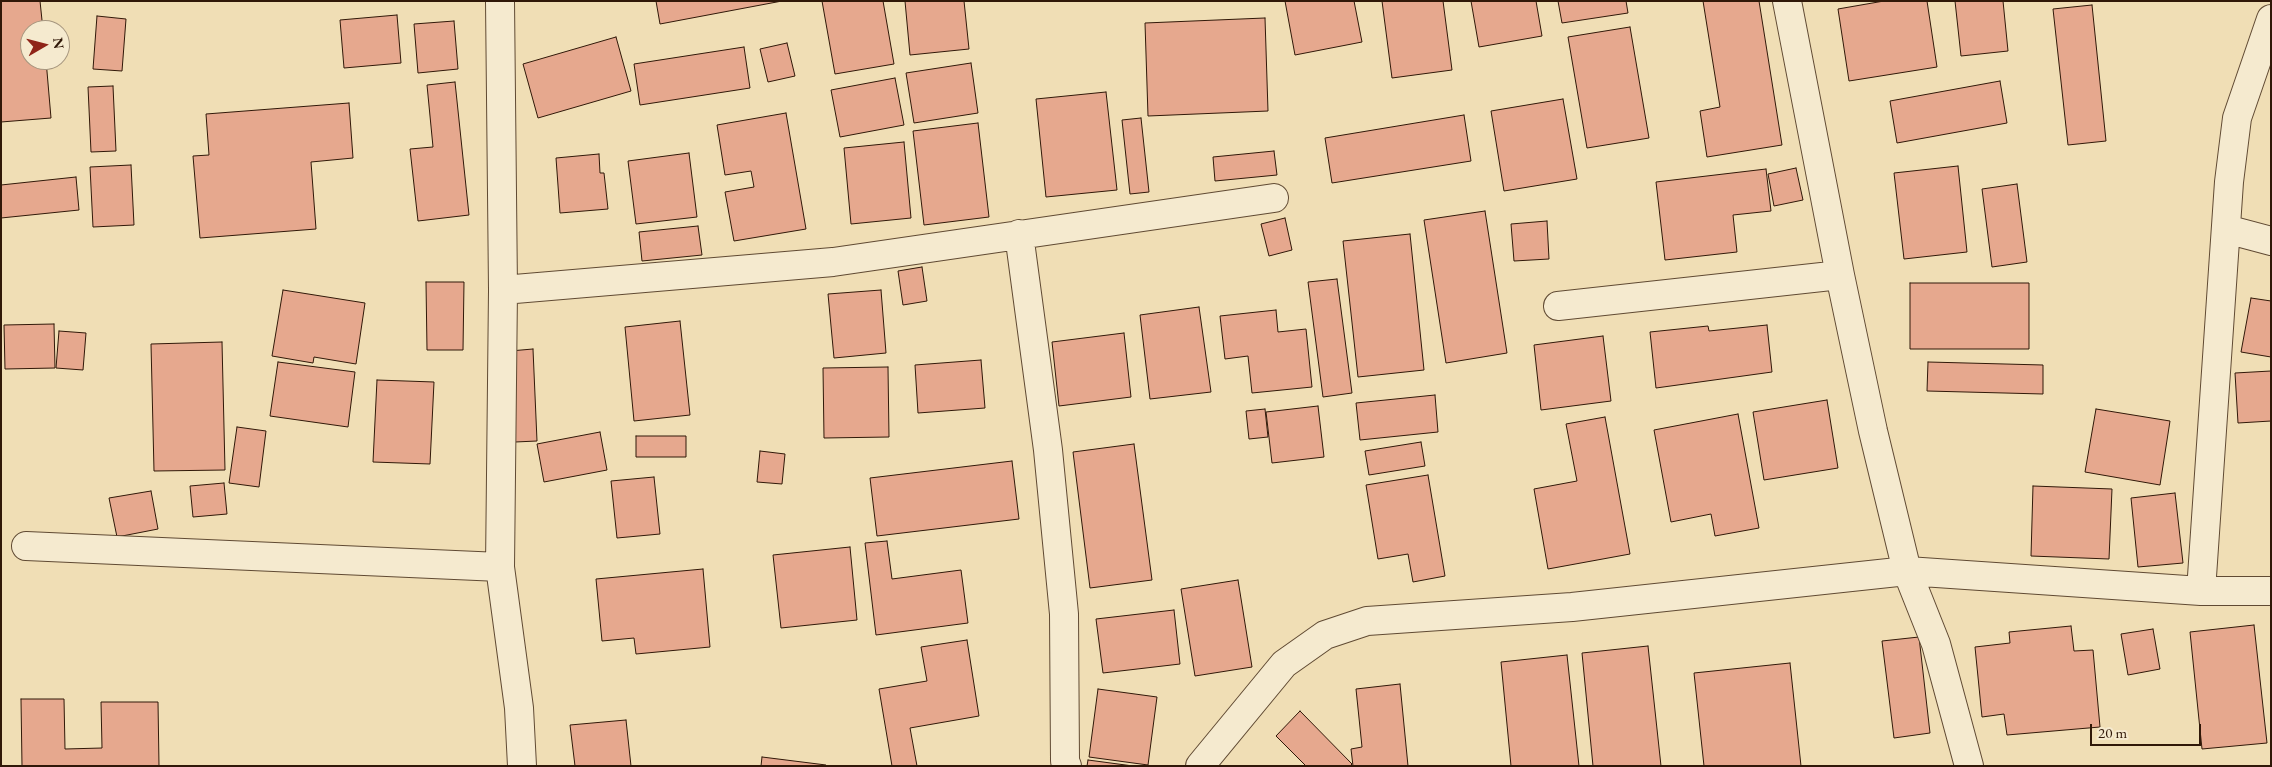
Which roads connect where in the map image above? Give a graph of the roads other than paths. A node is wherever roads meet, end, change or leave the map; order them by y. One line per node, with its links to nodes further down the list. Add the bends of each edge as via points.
1 (500, 1): 9 (street)
2 (1787, 1): 8 (street)
3 (2271, 19): 5 (street, via 2237,118)
4 (1274, 198): 6 (street)
5 (2226, 229): 7 (street); 14 (street)
6 (1019, 234): 9 (street, via 833,262); 17 (street, via 1048,450 1064,614)
7 (2271, 241)
8 (1840, 275): 10 (street); 13 (street)
9 (502, 290): 12 (street)
10 (1558, 306)
11 (26, 546): 12 (street)
12 (500, 567): 16 (street, via 519,708)
13 (1907, 571): 14 (street); 18 (street, via 1572,607 1367,621 1325,635 1284,664); 19 (street, via 1936,644)
14 (2201, 591): 15 (street)
15 (2271, 591)
16 (522, 766)
17 (1067, 766)
18 (1200, 766)
19 (1969, 766)

